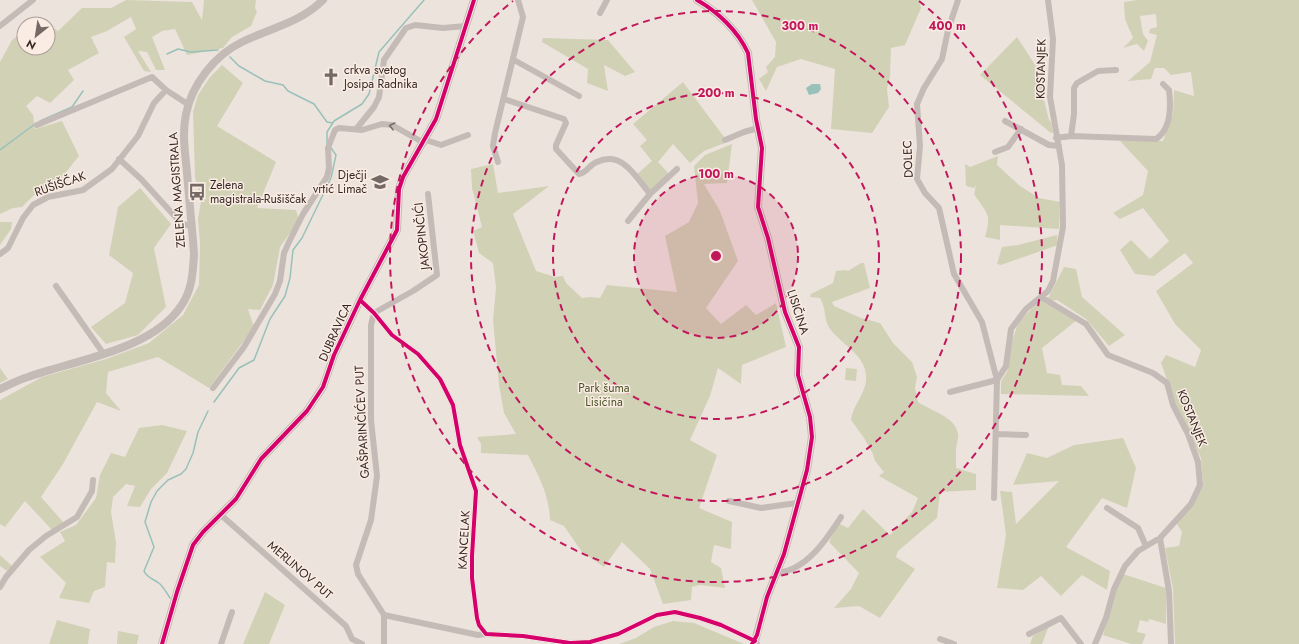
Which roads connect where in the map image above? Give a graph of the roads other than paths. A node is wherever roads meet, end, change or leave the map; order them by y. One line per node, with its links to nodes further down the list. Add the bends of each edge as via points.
1 (33, 0): 10 (street)
2 (323, 0): 18 (street, ZELENA MAGISTRALA, via 297,20 242,42 222,54 200,81)
3 (474, 0): 11 (street, DUBRAVICA)
4 (518, 0): 12 (street, via 523,17)
5 (607, 0): 9 (street)
6 (697, 0): 22 (street, LISIČINA, via 721,17 745,47 750,63)
7 (958, 0): 44 (street, DOLEC, via 942,59 917,104 920,146 917,179 925,193 939,208 954,274 982,322)
8 (1048, 0): 26 (street, KOSTANJEK, via 1053,39 1050,97)
9 (600, 13)
10 (0, 26)
11 (466, 26): 21 (street, via 443,28 415,25 406,28 384,60 380,97); 28 (street, DUBRAVICA, via 436,119)
12 (514, 60): 16 (street); 17 (street)
13 (1116, 70): 25 (street, via 1098,72 1077,83 1074,88)
14 (1163, 84): 25 (street, via 1169,90 1169,116 1164,129 1156,139)
15 (166, 90): 18 (street); 20 (street, via 152,76); 31 (street, RUŠIŠČAK, via 154,103 138,136)
16 (580, 96)
17 (504, 99): 32 (street, via 493,146); 35 (street, via 564,119 566,123 556,149 580,174 596,162 619,160 627,165)
18 (188, 104): 37 (street, ZELENA MAGISTRALA, via 184,137)
19 (1004, 121): 23 (street)
20 (37, 125)
21 (357, 128): 28 (street, one-way to 21, via 392,125 382,124 362,130); 45 (street, via 339,128 334,132 329,145 327,177 303,214 289,242 275,294 244,347)
22 (758, 128): 27 (street); 53 (street, LISIČINA, via 762,148 758,207 785,312 799,348 798,375 812,428 810,459)
23 (1021, 129): 29 (street, via 1049,145); 30 (street, via 1008,147)
24 (468, 135): 28 (street, via 441,145)
25 (1071, 136): 26 (street)
26 (1056, 138): 29 (street, KOSTANJEK)
27 (725, 140)
28 (425, 142): 41 (street, DUBRAVICA, via 399,188 397,230)
29 (1059, 146): 40 (street, KOSTANJEK, via 1064,189 1062,226 1054,276 1048,292)
30 (995, 152)
31 (119, 159): 37 (street, via 181,223); 38 (street, RUŠIŠČAK, via 108,172 87,188 48,197 33,205 23,218 8,248)
32 (498, 162)
33 (676, 169): 35 (street)
34 (428, 194): 42 (street, JAKOPINČIĆI, via 437,275)
35 (650, 194): 36 (street)
36 (628, 221)
37 (192, 227): 43 (street, ZELENA MAGISTRALA, via 192,279 181,306 170,320 151,334 132,344)
38 (0, 254)
39 (56, 286): 43 (street)
40 (1041, 297): 44 (street, KOSTANJEK, via 1026,309 1011,329 1006,366); 57 (street, KOSTANJEK, via 1086,324 1108,355 1153,373 1167,383 1173,405 1188,434 1198,462 1200,485 1191,504)
41 (360, 300): 42 (street, KANCELAK); 55 (street, DUBRAVICA, via 317,398 261,459 236,499)
42 (374, 313): 62 (street, GAŠPARINČIĆEV PUT, via 371,336 371,420 378,476 371,520 356,565 358,574); 63 (street, KANCELAK, via 392,334 414,350 431,368 440,379 453,405 460,446 476,491 472,578 477,618)
43 (103, 353): 46 (street, ZELENA MAGISTRALA, via 27,377)
44 (997, 380): 47 (street); 48 (street, DOLEC)
45 (213, 388)
46 (0, 389)
47 (950, 392)
48 (997, 434): 49 (street); 51 (street, DOLEC)
49 (1026, 435)
50 (93, 480): 60 (street, via 92,491 77,517 29,550)
51 (994, 498)
52 (729, 501): 53 (street, via 761,508)
53 (797, 503): 59 (street, LISIČINA, via 784,554)
54 (1107, 508): 58 (street, via 1138,528)
55 (221, 514): 67 (street, DUBRAVICA, via 203,532 191,550); 69 (street, MERLINOV PUT, via 346,626 352,638)
56 (841, 517): 59 (street, via 825,542 795,569)
57 (1160, 538): 58 (street, KOSTANJEK); 74 (street, via 1169,592)
58 (1146, 546): 73 (street, KOSTANJEK, via 1125,566 1114,589)
59 (776, 573): 66 (street, LISIČINA)
60 (0, 587)
61 (232, 612): 68 (street)
62 (384, 615): 63 (street, via 478,635); 70 (street)
63 (486, 634): 66 (street, via 570,643 590,642 618,634 657,614 675,612 714,623)
64 (1029, 634): 72 (street, via 1061,618)
65 (940, 639): 71 (street)
66 (754, 643)
67 (162, 644)
68 (221, 644)
69 (362, 644)
70 (384, 644)
71 (954, 644)
72 (1081, 644)
73 (1095, 644)
74 (1172, 644)

